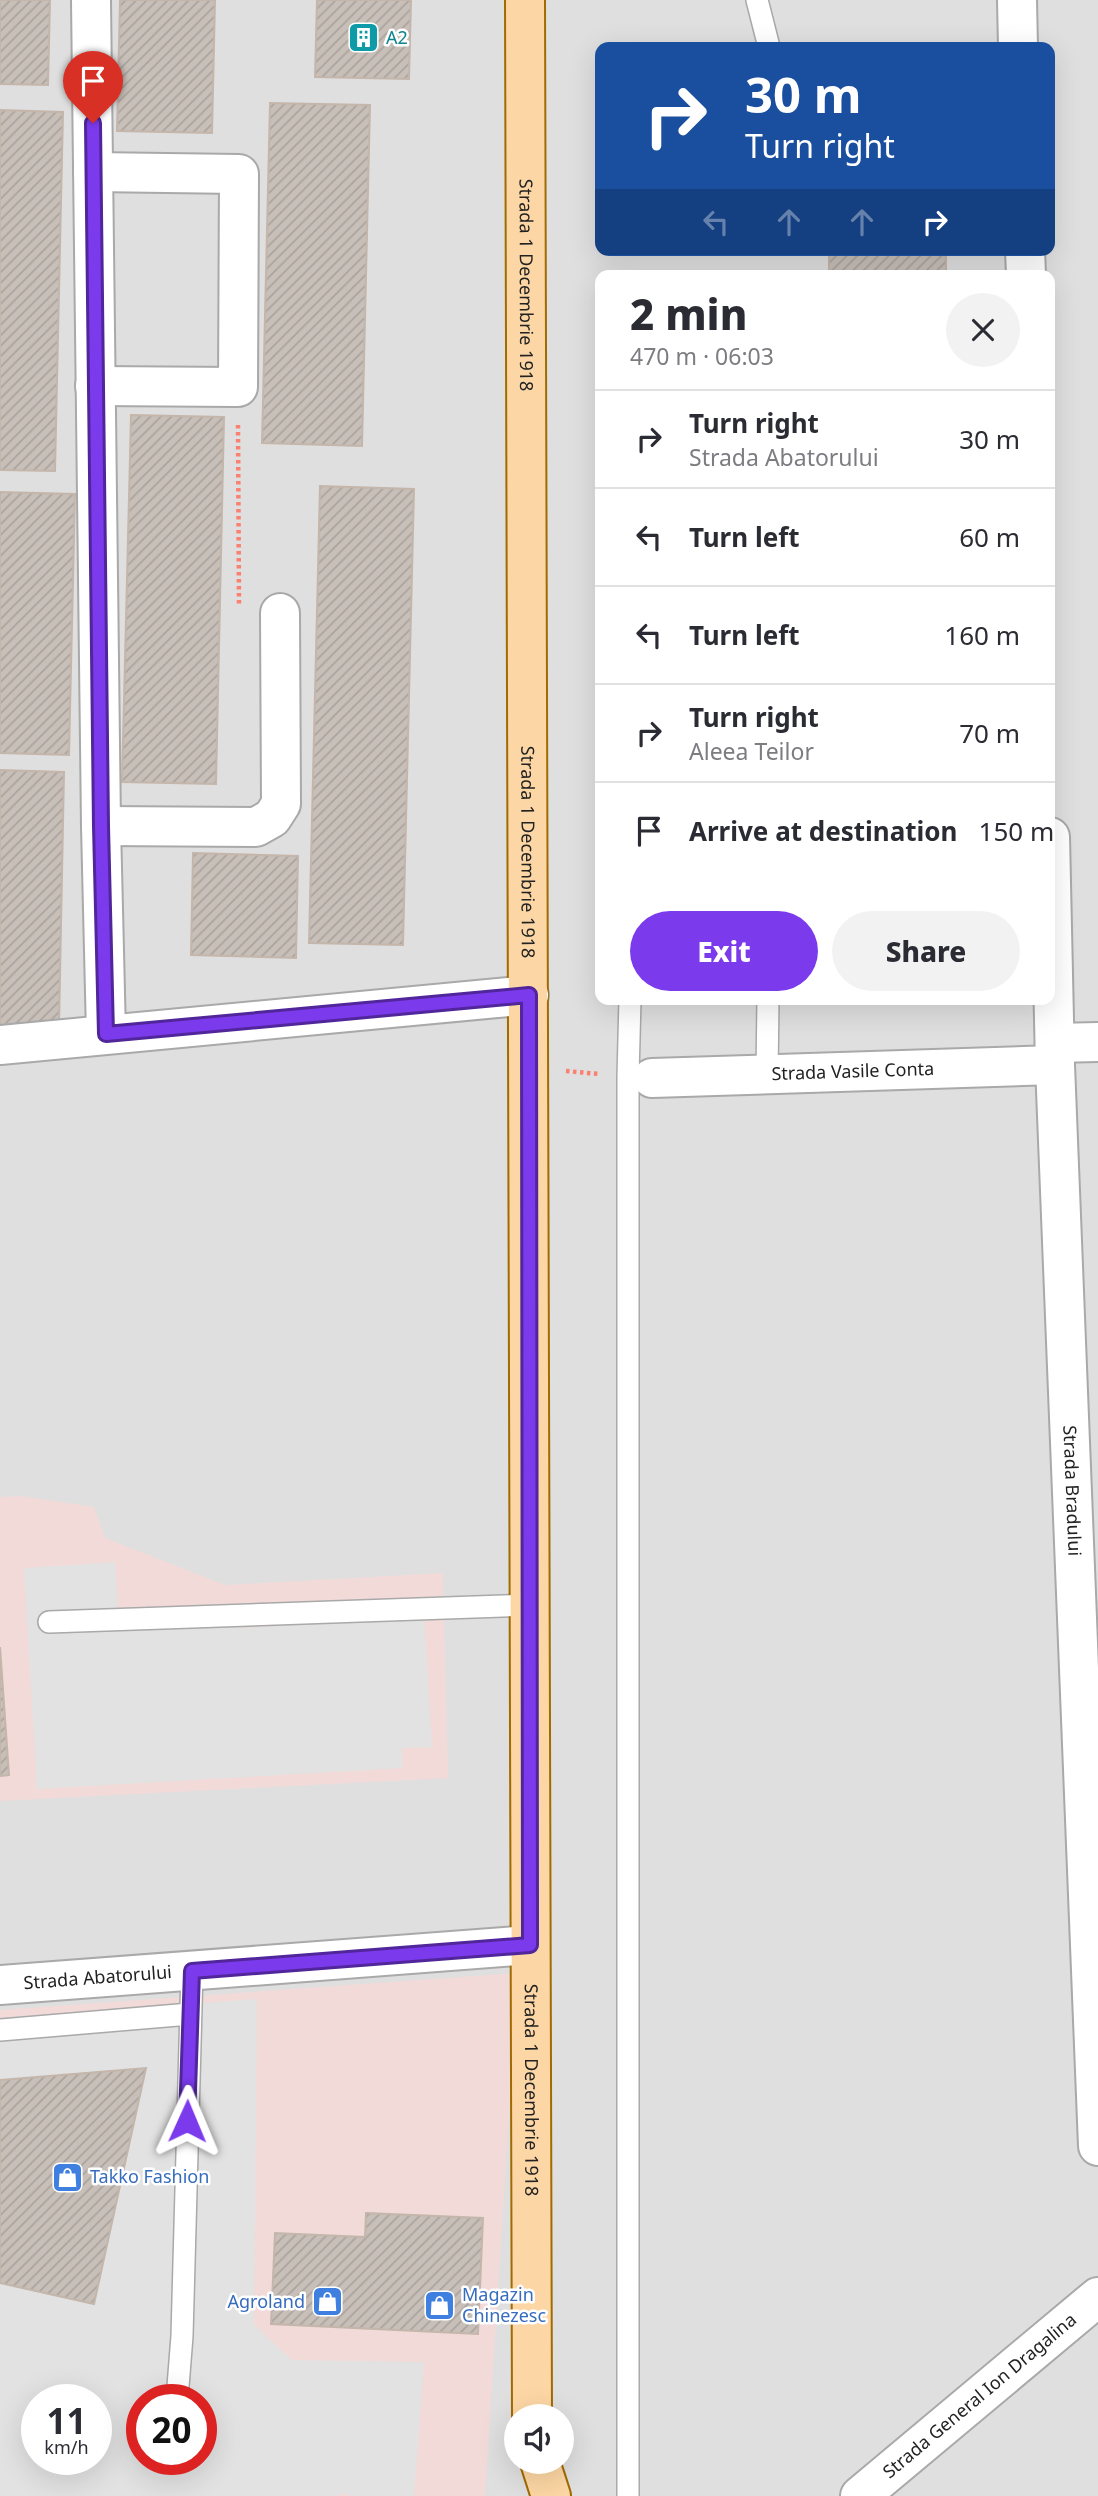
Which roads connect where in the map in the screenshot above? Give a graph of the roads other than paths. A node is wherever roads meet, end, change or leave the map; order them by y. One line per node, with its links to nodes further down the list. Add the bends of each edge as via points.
1 (91, 0): 7 (street)
2 (525, 0): 11 (main road, Strada 1 Decembrie 1918)
3 (757, 0): 5 (lane)
4 (1017, 0): 6 (street)
5 (768, 42)
6 (1018, 42)
7 (93, 172): 8 (street); 8 (street, via 239,174 238,387)
8 (95, 386): 10 (street)
9 (280, 613): 10 (street, via 281,804 272,818 256,827)
10 (101, 826): 15 (street)
11 (529, 995): 15 (street); 21 (main road, Strada 1 Decembrie 1918)
12 (631, 1005): 20 (lane)
13 (768, 1005): 19 (lane)
14 (1054, 1005): 18 (street, Strada Bradului)
15 (106, 1034): 17 (street)
16 (1098, 1042): 18 (street, Strada Vasile Conta)
17 (0, 1045)
18 (1055, 1054): 19 (street, Strada Vasile Conta); 28 (street, Strada Bradului)
19 (767, 1074): 20 (street, Strada Vasile Conta)
20 (640, 1078): 36 (lane)
21 (530, 1605): 22 (lane); 23 (main road, Strada 1 Decembrie 1918)
22 (49, 1622)
23 (530, 1945): 24 (street, Strada Abatorului); 31 (main road, Strada 1 Decembrie 1918)
24 (192, 1971): 25 (street, Strada Abatorului); 26 (lane)
25 (0, 1985)
26 (190, 2014): 27 (lane); 30 (lane)
27 (0, 2030)
28 (1098, 2146)
29 (1098, 2297): 37 (street, Strada General Ion Dragalina)
30 (178, 2384)
31 (532, 2404)
32 (527, 2474): 34 (main road)
33 (544, 2474): 35 (main road)
34 (524, 2496)
35 (551, 2496)
36 (628, 2496)
37 (860, 2496)

